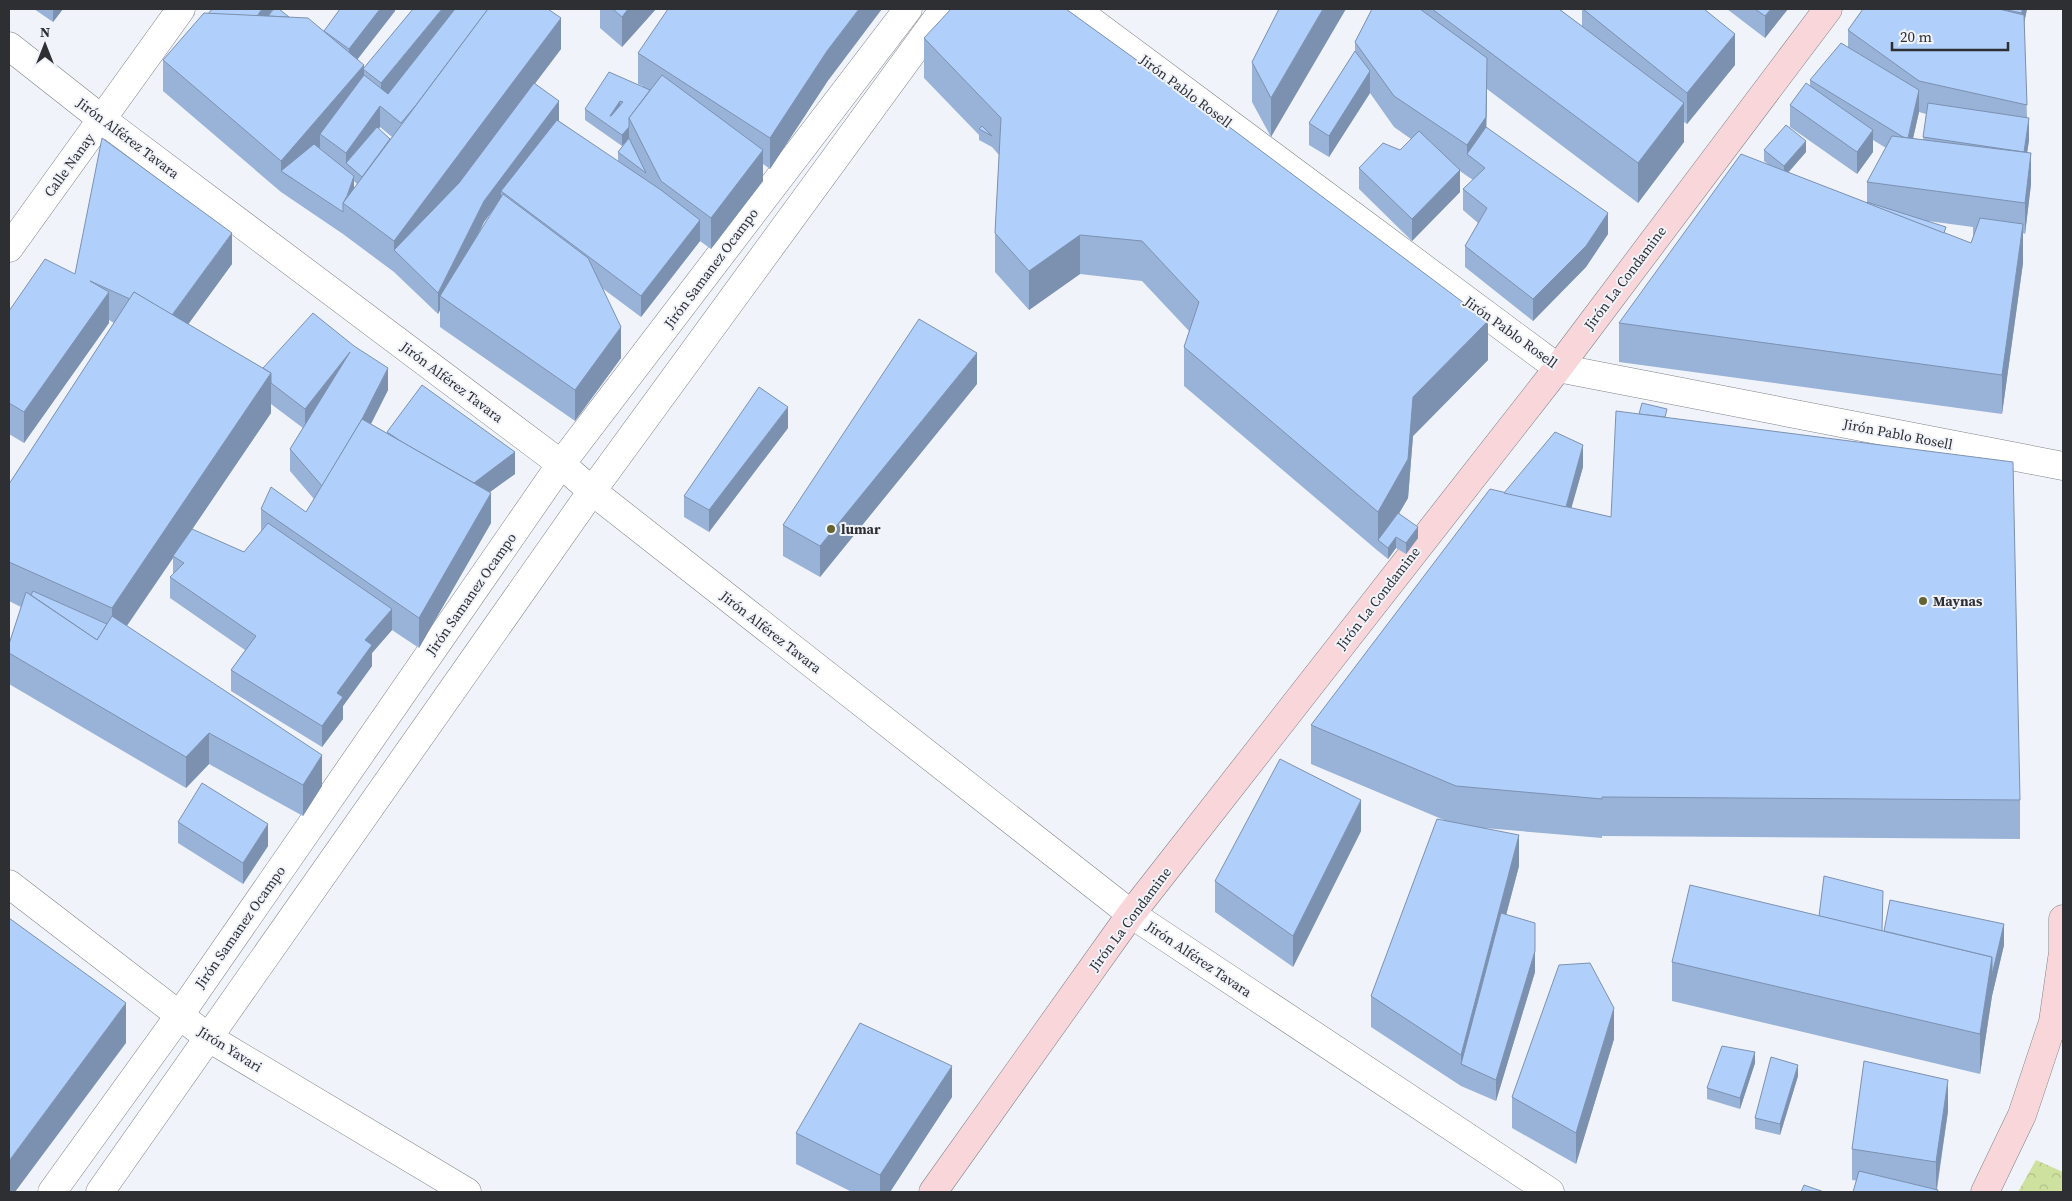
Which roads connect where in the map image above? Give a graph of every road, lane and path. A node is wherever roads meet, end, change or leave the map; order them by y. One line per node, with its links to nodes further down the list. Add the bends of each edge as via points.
1 (181, 9): 7 (street, Calle Nanay)
2 (908, 9): 10 (street, Jirón Samanez Ocampo)
3 (944, 9): 12 (street)
4 (1075, 9): 9 (street, Jirón Pablo Rosell)
5 (1828, 9): 9 (main road, Jirón La Condamine)
6 (9, 46): 7 (street, Jirón Alférez Tavara)
7 (103, 120): 8 (street, Calle Nanay); 10 (street, Jirón Alférez Tavara)
8 (9, 248)
9 (1558, 368): 11 (street, Jirón Pablo Rosell); 14 (main road, Jirón La Condamine)
10 (561, 464): 12 (street, Jirón Alférez Tavara); 16 (street, Jirón Samanez Ocampo)
11 (2063, 466)
12 (592, 491): 14 (street, Jirón Alférez Tavara); 17 (street)
13 (9, 884): 16 (street, Jirón Yavari)
14 (1131, 914): 21 (main road, Jirón La Condamine); 22 (street, Jirón Alférez Tavara)
15 (2063, 920): 23 (main road, via 2053,1022 2022,1116)
16 (179, 1016): 17 (street, Jirón Yavari); 18 (street, Jirón Samanez Ocampo)
17 (209, 1038): 19 (street); 20 (street, Jirón Yavari)
18 (52, 1192)
19 (100, 1192)
20 (467, 1192)
21 (933, 1192)
22 (1550, 1192)
23 (1985, 1192)

